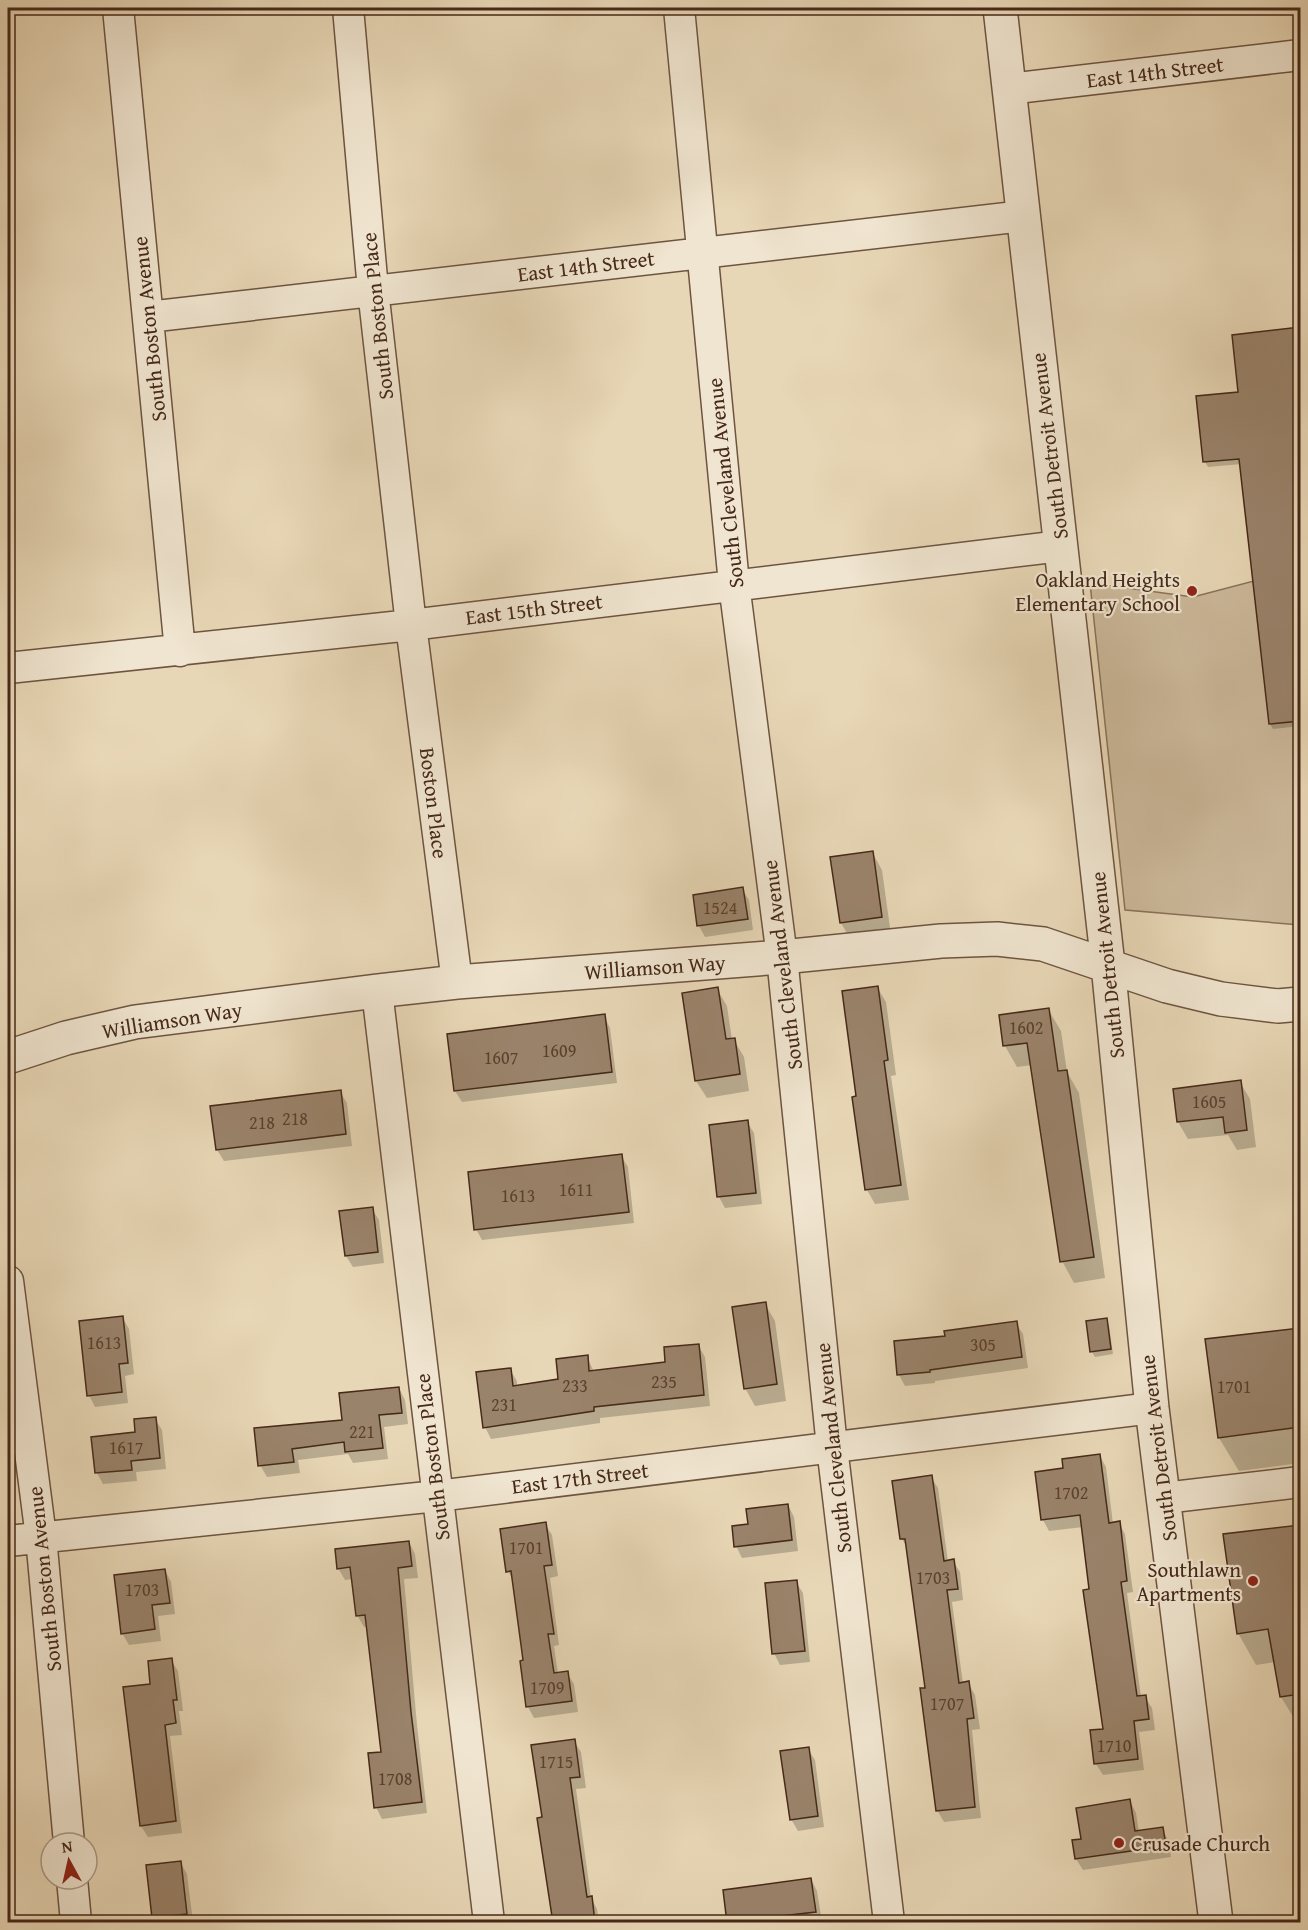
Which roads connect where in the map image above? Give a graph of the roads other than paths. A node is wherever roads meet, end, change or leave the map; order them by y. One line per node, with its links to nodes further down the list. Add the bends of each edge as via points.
1 (118, 8): 10 (street, South Boston Avenue)
2 (348, 8): 9 (street, South Boston Place)
3 (679, 8): 8 (street, South Cleveland Avenue)
4 (1000, 8): 6 (street, South Detroit Avenue)
5 (1300, 55): 6 (street, East 14th Street)
6 (1009, 89): 7 (street, South Detroit Avenue)
7 (1023, 216): 8 (street, East 14th Street); 11 (street, South Detroit Avenue)
8 (702, 252): 9 (street, East 14th Street); 12 (street, South Cleveland Avenue)
9 (373, 290): 10 (street, East 14th Street); 13 (street, South Boston Place)
10 (148, 317): 14 (street, South Boston Avenue)
11 (1061, 546): 12 (street, East 15th Street); 17 (street, South Detroit Avenue)
12 (734, 584): 13 (street, East 15th Street); 16 (street, South Cleveland Avenue)
13 (411, 625): 14 (street, East 15th Street); 18 (street, Boston Place)
14 (180, 651): 15 (street, East 15th Street)
15 (8, 668)
16 (782, 957): 17 (street, Williamson Way, via 997,939 1043,944); 18 (street, Williamson Way); 24 (street, South Cleveland Avenue)
17 (1108, 965): 20 (street, Williamson Way, via 1167,986 1221,999 1278,1006); 23 (street, South Detroit Avenue)
18 (457, 982): 19 (street, Williamson Way)
19 (378, 991): 21 (street, Williamson Way, via 135,1022); 26 (street, South Boston Place)
20 (1300, 1004)
21 (8, 1057)
22 (8, 1281): 28 (street, South Boston Avenue)
23 (1152, 1408): 24 (street, East 17th Street); 27 (street, South Detroit Avenue)
24 (832, 1447): 26 (street, East 17th Street); 34 (street, South Cleveland Avenue)
25 (1300, 1482): 27 (street)
26 (437, 1496): 28 (street, East 17th Street); 33 (street, South Boston Place)
27 (1164, 1498): 35 (street, South Detroit Avenue)
28 (41, 1537): 29 (street, East 17th Street); 30 (street, South Boston Avenue)
29 (8, 1541)
30 (68, 1831)
31 (73, 1891): 32 (street)
32 (76, 1923)
33 (489, 1923)
34 (889, 1923)
35 (1216, 1923)

